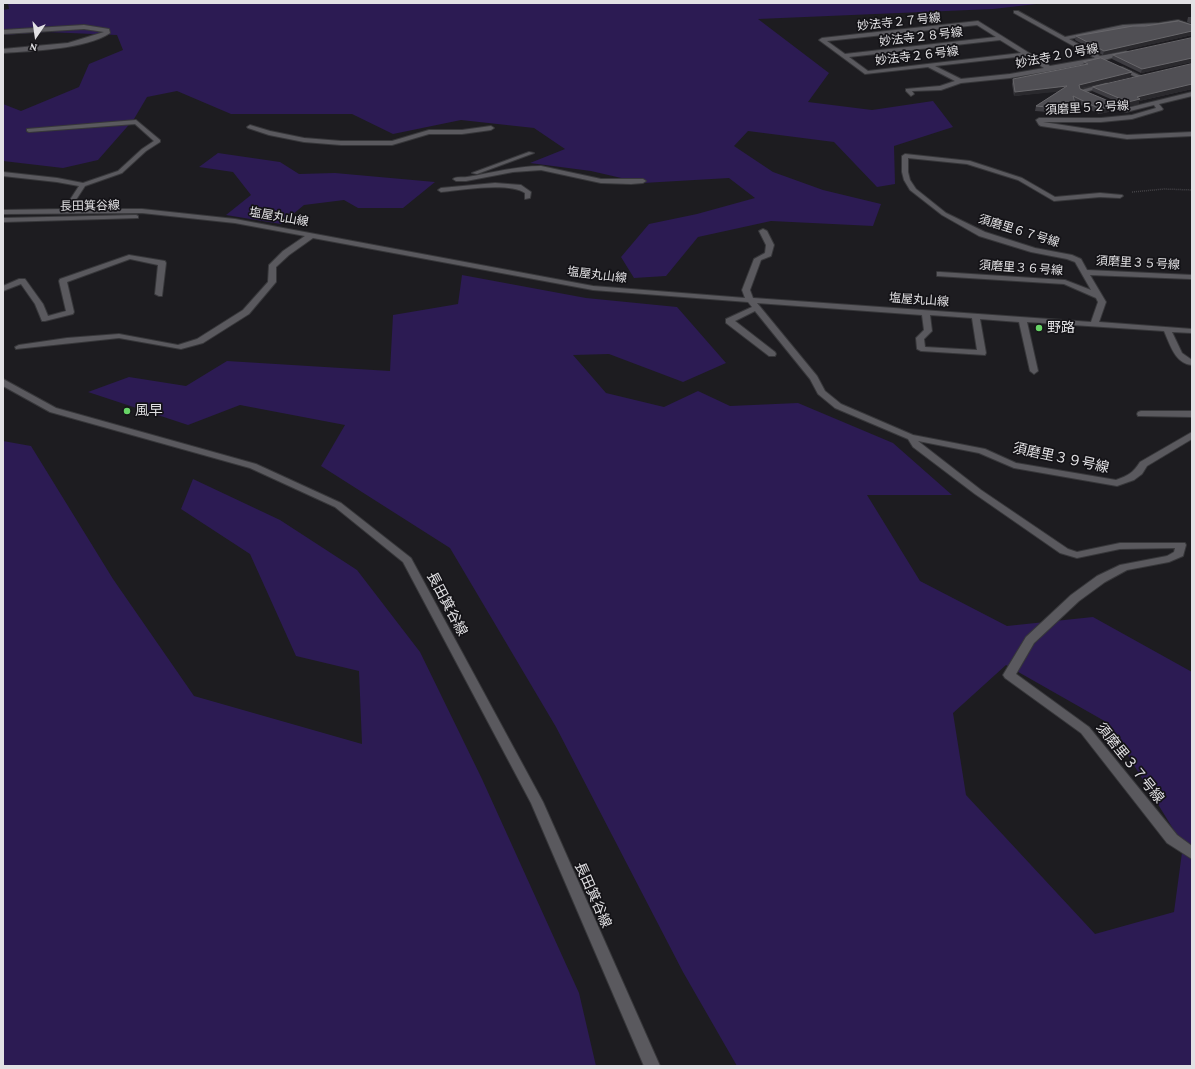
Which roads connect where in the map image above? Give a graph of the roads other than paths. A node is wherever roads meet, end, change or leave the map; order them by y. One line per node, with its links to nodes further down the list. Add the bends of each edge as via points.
1 (1016, 12): 5 (street)
2 (1192, 27): 5 (street, via 1178,22 1123,26)
3 (3, 32): 7 (street, via 84,27 107,30 107,33 95,38 66,46)
4 (1001, 38): 6 (street, 妙法寺２７号線, via 978,23); 9 (street); 10 (street, 妙法寺２８号線)
5 (1064, 39): 11 (street)
6 (822, 40): 10 (street, 妙法寺２６号線)
7 (3, 51)
8 (1131, 52): 11 (street, 妙法寺２０号線)
9 (1026, 54): 13 (street, 妙法寺２６号線); 15 (street)
10 (844, 56): 13 (street, 妙法寺２６号線, via 867,73)
11 (1100, 59): 12 (street); 15 (street, 妙法寺２０号線)
12 (1107, 62)
13 (928, 65): 19 (street)
14 (1113, 65): 17 (street)
15 (1050, 68): 19 (street, 妙法寺２０号線, via 1010,76)
16 (1147, 75): 17 (street)
17 (1140, 77): 18 (street)
18 (1132, 78)
19 (960, 81): 21 (street, 妙法寺２０号線, via 941,88 908,90)
20 (1110, 84): 23 (street, via 1081,91)
21 (911, 94)
22 (1192, 94): 25 (street)
23 (1094, 96)
24 (1100, 99): 25 (street, via 1126,110)
25 (1156, 103): 29 (street, 須磨里５２号線, via 1160,109 1132,117 1039,120 1041,124 1127,137)
26 (250, 127): 27 (street, via 269,134 304,140 356,143 392,143 429,132 462,132)
27 (491, 128)
28 (29, 130): 33 (street, via 136,122 158,141 120,172)
29 (1192, 134)
30 (531, 153): 32 (street, via 456,179 540,168 559,170 594,180)
31 (3, 174): 33 (street)
32 (643, 181)
33 (83, 185): 37 (street)
34 (441, 190): 36 (street, via 494,185 521,187 528,192)
35 (1120, 196): 43 (street, 須磨里６７号線, via 1054,198 1020,179 968,162 905,156 905,172 913,190 944,214 982,234 1034,250 1068,257 1078,262)
36 (527, 198)
37 (66, 211): 38 (street, 塩屋丸山線); 39 (street, 塩屋丸山線, via 142,211)
38 (3, 212)
39 (178, 216): 40 (street, 長田箕谷線); 42 (street, 塩屋丸山線, via 235,221)
40 (3, 220)
41 (763, 231): 49 (street, via 770,245 768,254 758,258 746,290)
42 (312, 235): 49 (street, 塩屋丸山線, via 577,286); 57 (street, via 286,253 272,267 272,282 246,312 200,341 178,346 119,336)
43 (1084, 272): 45 (street, 須磨里３５号線); 48 (street, 須磨里６７号線)
44 (940, 274): 48 (street, 須磨里３６号線, via 1065,282)
45 (1190, 277)
46 (3, 290): 47 (street, via 22,281 39,304 45,319 70,312 63,280 129,257 162,263)
47 (159, 294)
48 (1098, 296): 54 (street, via 1102,302)
49 (750, 300): 50 (street); 51 (street, 塩屋丸山線)
50 (756, 308): 58 (street, via 729,321); 65 (street, via 814,378 821,392 838,406)
51 (926, 313): 52 (street, 塩屋丸山線); 52 (street, via 928,331 920,338 921,350 982,353)
52 (976, 316): 53 (street, 塩屋丸山線)
53 (1023, 320): 54 (street, 塩屋丸山線); 60 (street)
54 (1094, 325): 55 (street, 塩屋丸山線)
55 (1167, 330): 56 (street, 塩屋丸山線); 59 (street, via 1178,354)
56 (1192, 331)
57 (19, 347)
58 (772, 354)
59 (1191, 363)
60 (1034, 371)
61 (3, 382): 67 (street, 長田箕谷線, via 53,410 253,466 338,506 407,560 536,802)
62 (1141, 414): 63 (street)
63 (1192, 414)
64 (1192, 435): 65 (street, 須磨里３９号線, via 1142,464 1139,472 1131,478 1117,483 1065,476 1014,465 982,451)
65 (911, 437): 66 (street, 須磨里３７号線, via 916,445 978,492 1064,551 1077,555 1120,546 1181,545 1179,554 1169,559 1124,567 1075,598 1030,640 1009,675 1085,730 1172,840)
66 (1192, 853)
67 (652, 1066)

